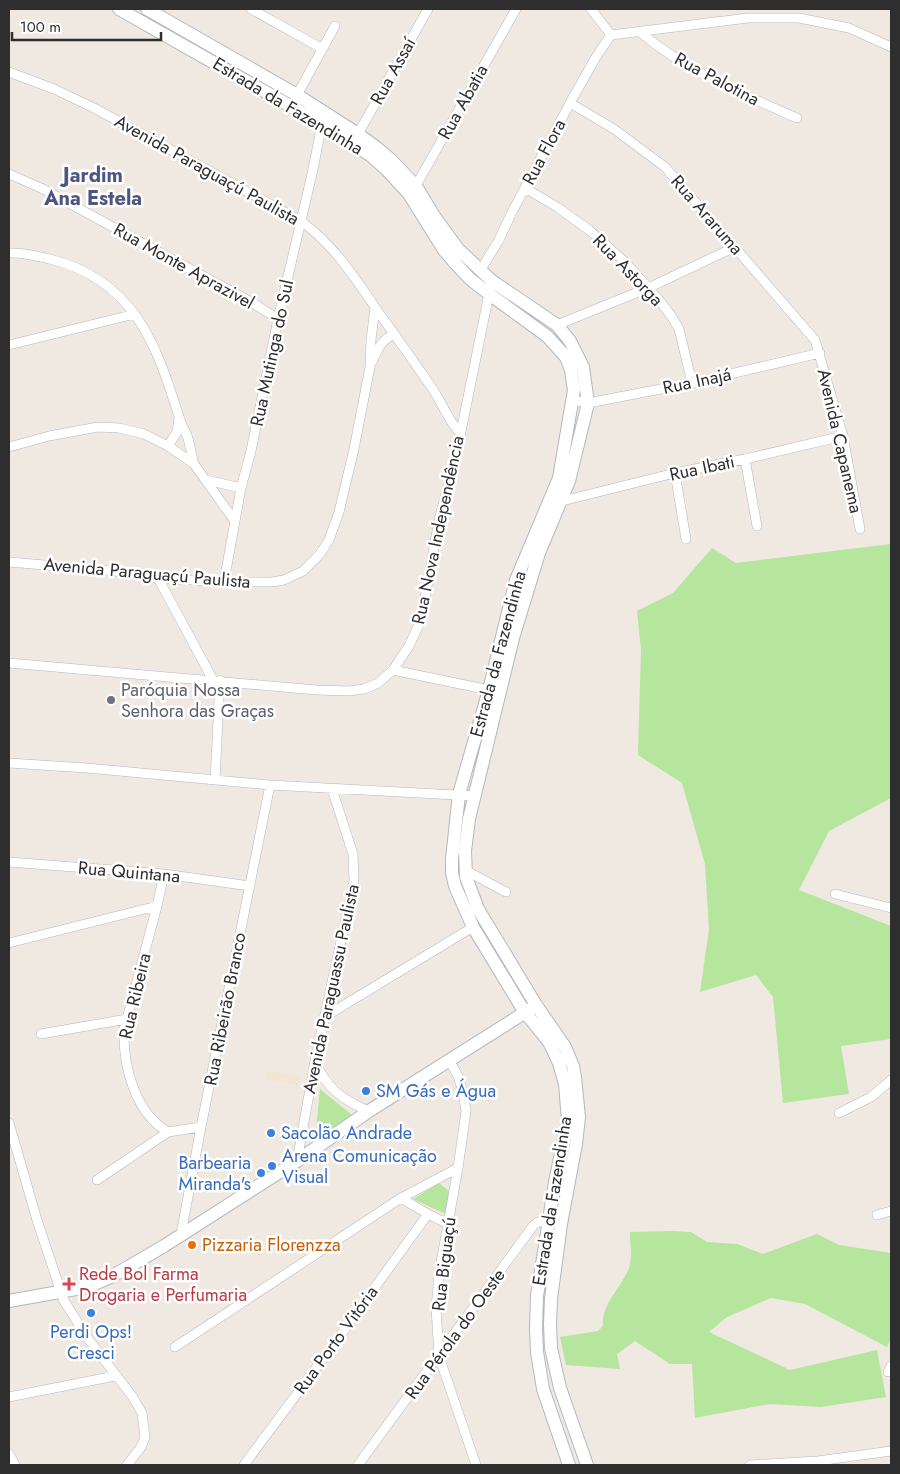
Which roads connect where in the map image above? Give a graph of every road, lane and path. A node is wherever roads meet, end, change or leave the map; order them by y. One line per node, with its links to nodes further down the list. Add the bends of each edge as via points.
1 (119, 9): 16 (main road, Estrada da Fazendinha)
2 (150, 9): 13 (main road, Estrada da Fazendinha)
3 (251, 9): 11 (street)
4 (428, 9): 17 (street, Rua Assaí)
5 (516, 9): 20 (street, Rua Abatia)
6 (591, 9): 9 (street)
7 (335, 26): 11 (street)
8 (640, 32): 9 (street); 10 (street, via 748,18 800,18 849,28); 15 (street, Rua Palotina, via 697,71)
9 (612, 35): 14 (street, Rua Flora)
10 (891, 47)
11 (321, 48): 13 (street)
12 (9, 72): 21 (street, Avenida Paraguaçú Paulista, via 94,108)
13 (297, 95): 17 (main road, Estrada da Fazendinha)
14 (570, 103): 19 (street, Rua Flora); 22 (street, Rua Araruma, via 614,129 665,167)
15 (797, 118)
16 (322, 124): 20 (main road, Estrada da Fazendinha, via 370,155); 21 (street, Rua Mutinga do Sul)
17 (358, 134): 20 (main road, Estrada da Fazendinha, via 390,159)
18 (9, 174): 30 (street, Rua Monte Aprazivel, via 41,188)
19 (524, 188): 24 (street, Rua Flora); 26 (street, Rua Astorga, via 589,230)
20 (412, 190): 24 (main road, Estrada da Fazendinha, via 447,236); 27 (main road, Estrada da Fazendinha, via 444,250)
21 (301, 221): 28 (street, Avenida Paraguaçú Paulista, via 328,244); 30 (street, Rua Mutinga do Sul)
22 (735, 247): 26 (street); 34 (street, Rua Araruma, via 808,331)
23 (9, 253): 29 (street, via 62,262 83,271 117,293)
24 (480, 271): 25 (main road, Estrada da Fazendinha)
25 (492, 281): 27 (street, Rua Nova Independência); 31 (main road, Estrada da Fazendinha)
26 (648, 288): 31 (street); 36 (street, Rua Astorga, via 680,329)
27 (488, 294): 37 (main road, Estrada da Fazendinha, via 547,336 566,357 573,377); 40 (street, Rua Nova Independência)
28 (378, 311): 32 (street); 35 (street, Avenida Paraguaçú Paulista, via 371,340)
29 (135, 314): 33 (street); 41 (street, via 152,341)
30 (278, 319): 50 (street, Rua Mutinga do Sul)
31 (557, 325): 38 (main road, Estrada da Fazendinha, via 584,367)
32 (394, 334): 35 (street, Avenida Paraguaçú Paulista, via 381,342); 39 (street)
33 (9, 345)
34 (820, 353): 36 (street, Rua Inajá); 43 (street, Avenida Capanema)
35 (370, 367): 58 (street, Avenida Paraguaçú Paulista, via 344,490 329,540 320,554 303,571 284,580)
36 (692, 383): 38 (street, Rua Inajá)
37 (573, 400): 38 (street, Rua Inajá); 62 (main road, Estrada da Fazendinha, via 559,478 516,580)
38 (588, 403): 51 (main road, Estrada da Fazendinha)
39 (446, 411): 40 (street); 42 (street)
40 (464, 413): 42 (street, Rua Nova Independência)
41 (180, 419): 44 (street, via 177,432); 47 (street)
42 (460, 433): 60 (street, Rua Nova Independência, via 439,520 421,620 410,646)
43 (843, 436): 46 (street, Rua Ibati); 54 (street, Avenida Capanema)
44 (168, 446): 45 (street, via 135,432 98,427); 47 (street)
45 (9, 447)
46 (745, 459): 48 (street, Rua Ibati); 53 (street)
47 (194, 464): 49 (street)
48 (675, 473): 51 (street, Rua Ibati); 55 (street)
49 (206, 480): 50 (street); 52 (street)
50 (241, 488): 52 (street, Rua Mutinga do Sul)
51 (562, 501): 68 (main road, Estrada da Fazendinha, via 529,581)
52 (234, 520): 58 (street, Rua Mutinga do Sul)
53 (757, 526)
54 (860, 529)
55 (686, 539)
56 (9, 562): 57 (street, Avenida Paraguaçú Paulista)
57 (158, 578): 58 (street, Avenida Paraguaçú Paulista); 61 (street)
58 (224, 582)
59 (9, 663): 61 (street, Rua Nova Independência)
60 (393, 670): 61 (street, Rua Nova Independência, via 378,683 349,691); 62 (street)
61 (216, 680): 64 (street)
62 (489, 690): 67 (main road, Estrada da Fazendinha)
63 (9, 763): 64 (street)
64 (215, 780): 65 (street)
65 (270, 785): 66 (street); 72 (street, Rua Ribeirão Branco)
66 (332, 789): 67 (street); 81 (street, Avenida Paraguassu Paulista, via 353,854 354,881)
67 (459, 794): 68 (street); 77 (main road, Estrada da Fazendinha, via 452,872)
68 (475, 796): 70 (main road, Estrada da Fazendinha, via 464,851)
69 (9, 862): 71 (street, Rua Quintana)
70 (465, 870): 73 (street); 79 (main road, Estrada da Fazendinha, via 478,909)
71 (164, 874): 72 (street, Rua Quintana); 75 (street, Rua Ribeira)
72 (250, 886): 90 (street, Rua Ribeirão Branco)
73 (506, 892)
74 (835, 894): 76 (street)
75 (157, 906): 78 (street); 82 (street, Rua Ribeira)
76 (891, 908)
77 (473, 927): 80 (main road, Estrada da Fazendinha); 81 (street)
78 (9, 943)
79 (536, 1006): 80 (main road); 99 (main road, Estrada da Fazendinha, via 565,1047 577,1087 579,1117 576,1144)
80 (524, 1012): 84 (main road); 99 (main road, Estrada da Fazendinha, via 548,1042 565,1084 568,1120)
81 (326, 1016): 85 (street, Avenida Paraguassu Paulista)
82 (127, 1019): 83 (street); 91 (street, Rua Ribeira, via 123,1048 131,1082 154,1123)
83 (41, 1034)
84 (449, 1060): 87 (main road); 93 (street, Rua Biguaçú, via 458,1076 466,1111)
85 (315, 1061): 87 (street, via 332,1089); 92 (street, Avenida Paraguassu Paulista)
86 (891, 1080): 88 (street, via 871,1097)
87 (369, 1111): 92 (main road)
88 (839, 1112)
89 (9, 1123): 102 (street)
90 (201, 1127): 91 (street); 101 (street, Rua Ribeirão Branco)
91 (168, 1132): 94 (street)
92 (297, 1161): 101 (main road)
93 (458, 1168): 95 (street); 100 (street, Rua Biguaçú)
94 (96, 1180)
95 (402, 1198): 97 (street); 104 (street)
96 (891, 1211): 98 (street)
97 (428, 1214): 100 (street); 113 (street, Rua Porto Vitória)
98 (877, 1215)
99 (555, 1222): 105 (street, Rua Pérola do Oeste, via 538,1222 533,1226); 116 (main road, Estrada da Fazendinha, via 537,1296 537,1352 543,1389); 117 (main road, Estrada da Fazendinha, via 551,1348 560,1388)
100 (448, 1224): 105 (street, Rua Biguaçú, via 436,1308)
101 (181, 1234): 102 (main road, via 111,1277 87,1287)
102 (61, 1292): 103 (main road); 106 (street)
103 (9, 1300)
104 (175, 1347)
105 (438, 1356): 114 (street, Rua Pérola do Oeste); 115 (street, Rua Biguaçú)
106 (115, 1376): 107 (street); 112 (street, via 132,1396 144,1425 145,1437 141,1447)
107 (9, 1397)
108 (891, 1451): 110 (street)
109 (9, 1454): 111 (street)
110 (840, 1462): 118 (street)
111 (15, 1465)
112 (126, 1465)
113 (244, 1465)
114 (358, 1465)
115 (476, 1465)
116 (568, 1465)
117 (587, 1465)
118 (750, 1465)

